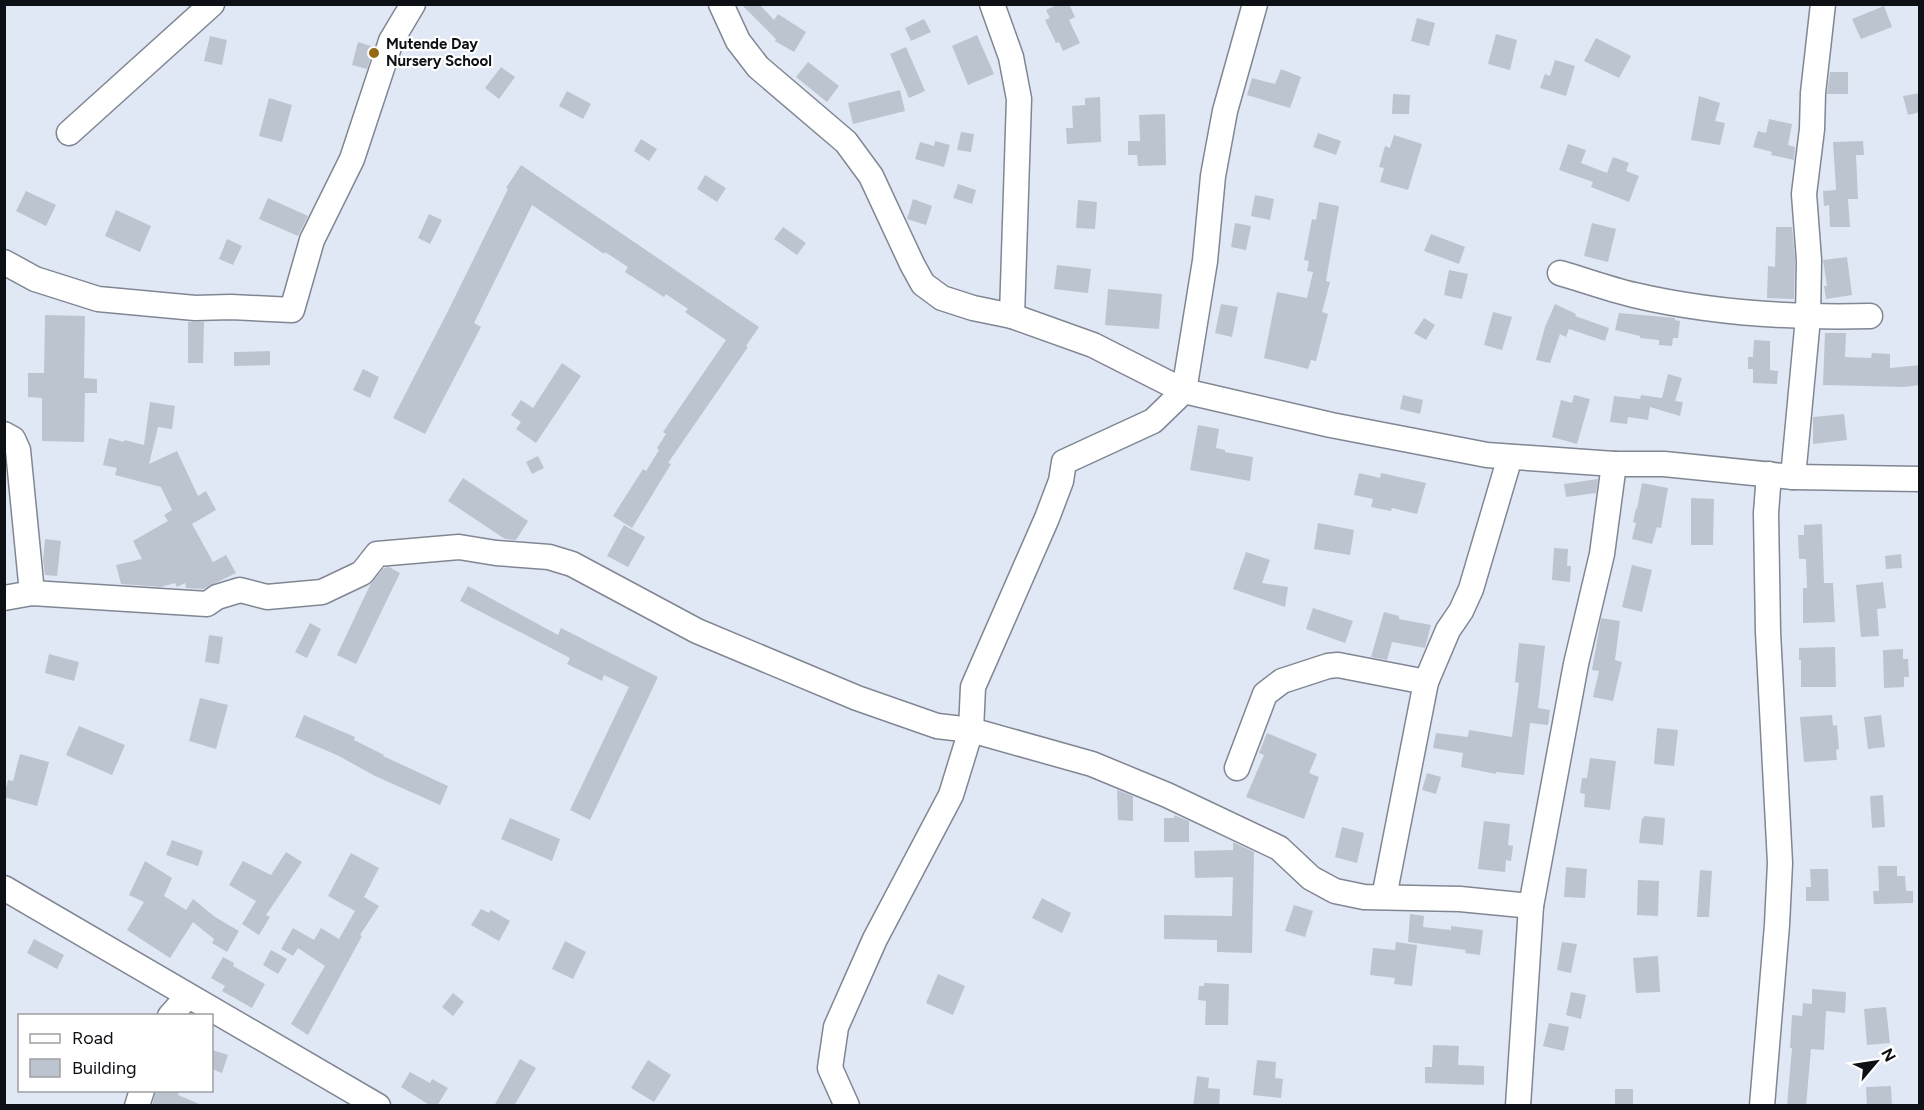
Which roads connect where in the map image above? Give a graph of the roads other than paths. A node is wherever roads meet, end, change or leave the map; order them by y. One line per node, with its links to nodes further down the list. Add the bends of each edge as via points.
1 (212, 4): 7 (street)
2 (412, 4): 8 (street, via 391,41 352,159 312,240 292,310 195,308 98,299 35,279)
3 (721, 4): 10 (street, via 738,41 758,67 846,142 871,176 923,284 942,298)
4 (992, 4): 10 (street, via 1011,57 1019,99)
5 (1255, 4): 13 (street, via 1225,111)
6 (1823, 4): 12 (street, via 1804,194)
7 (69, 133)
8 (4, 262)
9 (1560, 273): 12 (street, via 1678,304)
10 (1012, 316): 13 (street, via 1093,345)
11 (1870, 316): 12 (street)
12 (1808, 318): 18 (street)
13 (1184, 391): 15 (street, via 1331,425); 23 (street, via 1153,421 1064,462 1047,518 973,687)
14 (4, 434): 20 (street, via 13,439 18,450)
15 (1510, 457): 16 (street); 22 (street, via 1471,589)
16 (1614, 464): 17 (street, via 1664,464); 27 (street, via 1602,554 1576,664)
17 (1769, 474): 18 (street); 33 (street, via 1768,632 1780,863)
18 (1793, 477): 19 (street)
19 (1920, 479)
20 (32, 593): 21 (street); 23 (street, via 207,604 240,590 267,597 322,592 362,573 377,554 459,547 549,557 572,564 696,632 857,698 937,726)
21 (4, 598)
22 (1426, 682): 24 (street, via 1338,665 1282,681 1265,694); 26 (street)
23 (971, 730): 26 (street, via 1092,764 1279,848 1311,878 1335,891); 31 (street, via 951,795 875,939 836,1028 830,1068)
24 (1237, 768)
25 (4, 888): 28 (street)
26 (1384, 897): 27 (street)
27 (1531, 906): 32 (street)
28 (188, 996): 29 (street); 30 (street)
29 (172, 1014)
30 (378, 1106)
31 (847, 1106)
32 (1518, 1106)
33 (1762, 1106)

